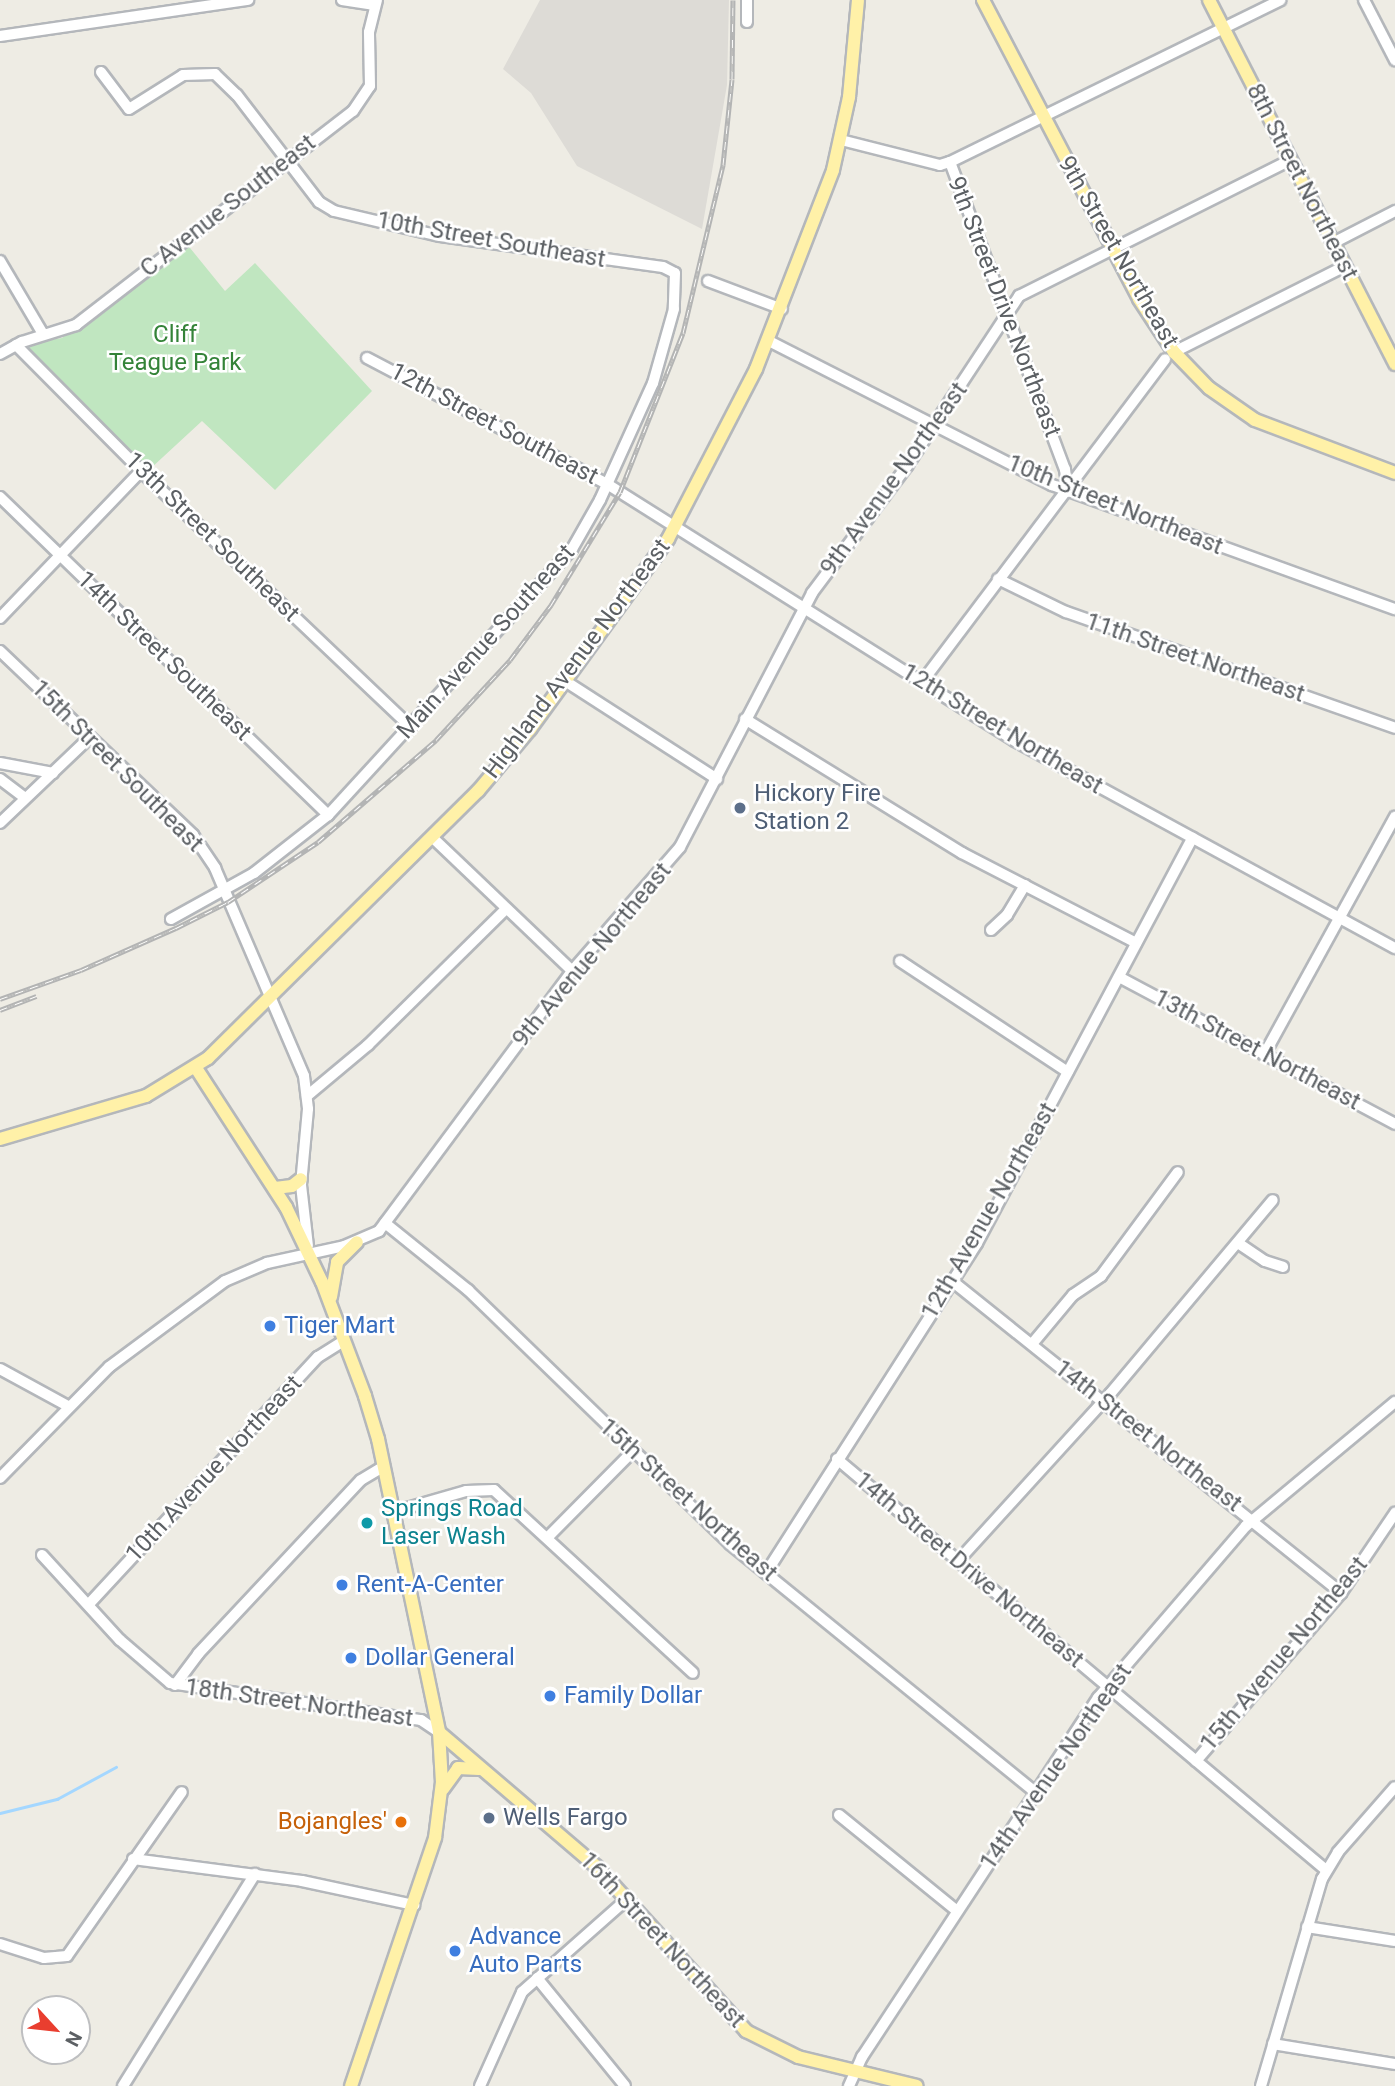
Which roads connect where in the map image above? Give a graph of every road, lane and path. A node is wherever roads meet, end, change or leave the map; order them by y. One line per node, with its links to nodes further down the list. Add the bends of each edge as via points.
1 (248, 0): 12 (street)
2 (342, 0): 9 (street)
3 (747, 0): 10 (street)
4 (858, 0): 16 (main road, Highland Avenue Northeast)
5 (983, 0): 15 (main road, 9th Street Northeast)
6 (1209, 0): 11 (main road, 8th Street Northeast)
7 (1280, 0): 11 (street)
8 (1364, 0): 13 (street)
9 (376, 2): 17 (street, C Avenue Southeast, via 369,32 367,94 353,111)
10 (747, 22)
11 (1224, 29): 15 (street); 18 (main road, 8th Street Northeast)
12 (0, 36)
13 (1395, 60)
14 (101, 72): 17 (street, 10th Street Southeast, via 127,108 183,75 208,72 237,95)
15 (1042, 117): 19 (street); 22 (main road, 9th Street Northeast)
16 (841, 140): 19 (street, via 940,165); 27 (main road, Highland Avenue Northeast, via 821,209)
17 (287, 159): 25 (street, 10th Street Southeast, via 318,202 334,211 440,236 663,267); 29 (street, C Avenue Southeast, via 76,325)
18 (1290, 160): 21 (main road, 8th Street Northeast); 22 (street, 9th Avenue Northeast)
19 (950, 162): 28 (street, 9th Street Drive Northeast)
20 (1395, 211): 21 (street)
21 (1333, 243): 24 (main road, 8th Street Northeast)
22 (1111, 248): 28 (street, 9th Avenue Northeast, via 1027,289); 33 (main road, 9th Street Northeast)
23 (0, 261): 29 (street)
24 (1345, 266): 33 (street); 35 (main road, 8th Street Northeast)
25 (676, 273): 39 (street, Main Avenue Southeast, via 674,309 661,357)
26 (708, 281): 27 (street)
27 (782, 309): 30 (main road, Highland Avenue Northeast)
28 (1008, 311): 36 (street, 9th Avenue Northeast); 41 (street, 9th Street Drive Northeast, via 1065,469)
29 (43, 334): 31 (street, C Avenue Southeast)
30 (769, 341): 36 (street, 10th Street Northeast); 43 (main road, Highland Avenue Northeast)
31 (16, 345): 32 (street, C Avenue Southeast); 37 (street, 13th Street Southeast)
32 (0, 354)
33 (1170, 356): 38 (main road, 9th Street Northeast, via 1255,420); 41 (street)
34 (367, 358): 39 (street, 12th Street Southeast)
35 (1395, 363)
36 (934, 426): 41 (street, 10th Street Northeast); 46 (street, 9th Avenue Northeast)
37 (141, 471): 44 (street); 53 (street, 13th Street Southeast)
38 (1395, 474)
39 (607, 484): 40 (street, 12th Street Southeast); 53 (street, Main Avenue Southeast, via 562,562)
40 (620, 492): 43 (street, 12th Street Northeast)
41 (1068, 492): 45 (street); 47 (street, 10th Street Northeast)
42 (0, 497): 44 (street, 14th Street Southeast)
43 (675, 526): 46 (street, 12th Street Northeast); 50 (main road, Highland Avenue Northeast)
44 (59, 555): 48 (street); 61 (street, 14th Street Southeast)
45 (998, 579): 51 (street); 54 (street, 11th Street Northeast, via 1066,612)
46 (803, 608): 51 (street, 12th Street Northeast); 52 (street, 9th Avenue Northeast)
47 (1395, 609)
48 (0, 618)
49 (0, 651): 55 (street, 15th Street Southeast)
50 (565, 681): 59 (street); 64 (main road, Highland Avenue Northeast, via 505,761)
51 (922, 682): 65 (street, 12th Street Northeast, via 1015,741)
52 (746, 719): 59 (street, 9th Avenue Northeast); 66 (street, via 962,853)
53 (411, 727): 61 (street, Main Avenue Southeast)
54 (1395, 729)
55 (89, 738): 57 (street); 67 (street, 15th Street Southeast, via 193,835)
56 (0, 763): 57 (street)
57 (53, 773): 60 (street)
58 (0, 779): 60 (street)
59 (717, 779): 75 (street, 9th Avenue Northeast, via 665,867)
60 (25, 798): 63 (street)
61 (328, 815): 67 (street, Main Avenue Southeast, via 254,873)
62 (1395, 817): 69 (street)
63 (0, 823)
64 (432, 837): 68 (street); 77 (main road, Highland Avenue Northeast)
65 (1192, 838): 69 (street, 12th Street Northeast); 72 (street, 12th Avenue Northeast)
66 (1025, 885): 71 (street, via 1007,915); 72 (street)
67 (223, 888): 70 (street, Main Avenue Southeast); 77 (street)
68 (506, 909): 75 (street); 81 (street, via 368,1045)
69 (1338, 917): 73 (street, 12th Street Northeast); 78 (street)
70 (171, 919)
71 (991, 930)
72 (1136, 943): 76 (street, 12th Avenue Northeast)
73 (1395, 948)
74 (900, 961): 80 (street)
75 (572, 971): 88 (street, 9th Avenue Northeast)
76 (1119, 977): 78 (street, 13th Street Northeast); 80 (street, 12th Avenue Northeast)
77 (267, 996): 79 (main road, Highland Avenue Northeast, via 240,1029); 81 (street, via 298,1056)
78 (1264, 1055): 82 (street, 13th Street Northeast)
79 (196, 1068): 83 (main road, Highland Avenue Northeast, via 125,1104); 86 (main road)
80 (1068, 1072): 93 (street, 12th Avenue Northeast)
81 (307, 1096): 85 (street)
82 (1395, 1124)
83 (0, 1139)
84 (1178, 1172): 96 (street, via 1101,1276 1073,1295)
85 (301, 1179): 86 (main road, via 292,1186); 91 (street)
86 (275, 1188): 91 (main road)
87 (1273, 1200): 90 (street)
88 (385, 1223): 89 (street, 9th Avenue Northeast, via 372,1237); 101 (street, 15th Street Northeast, via 468,1290)
89 (357, 1242): 91 (street, 9th Avenue Northeast); 94 (main road, via 337,1262)
90 (1238, 1243): 92 (street); 98 (street)
91 (309, 1253): 94 (main road); 100 (street, 9th Avenue Northeast, via 267,1263 225,1281 108,1367)
92 (1283, 1267)
93 (952, 1282): 96 (street, 14th Street Northeast); 102 (street, 12th Avenue Northeast)
94 (332, 1308): 95 (main road)
95 (344, 1341): 103 (main road, via 371,1413); 113 (street, 10th Avenue Northeast, via 318,1357)
96 (1032, 1344): 98 (street, 14th Street Northeast)
97 (0, 1369): 100 (street)
98 (1101, 1399): 107 (street, 14th Street Northeast); 110 (street)
99 (1395, 1402): 107 (street, 14th Avenue Northeast)
100 (68, 1406): 104 (street, 9th Avenue Northeast)
101 (633, 1451): 108 (street); 111 (street, 15th Street Northeast)
102 (837, 1459): 110 (street, 14th Street Drive Northeast); 111 (street, 12th Avenue Northeast)
103 (384, 1466): 105 (main road); 115 (street, via 361,1480 198,1654)
104 (0, 1478)
105 (393, 1512): 108 (street, via 486,1488 500,1494); 117 (main road)
106 (1395, 1513): 112 (street, 15th Avenue Northeast)
107 (1254, 1520): 112 (street, 14th Street Northeast); 116 (street, 14th Avenue Northeast)
108 (548, 1536): 114 (street)
109 (41, 1555): 113 (street, 18th Street Northeast)
110 (958, 1561): 116 (street, 14th Street Drive Northeast)
111 (766, 1573): 122 (street, 15th Street Northeast)
112 (1341, 1593): 118 (street, 15th Avenue Northeast)
113 (89, 1604): 115 (street, 18th Street Northeast, via 132,1653)
114 (693, 1673)
115 (175, 1685): 117 (street, 18th Street Northeast, via 421,1720)
116 (1108, 1686): 118 (street, 14th Street Drive Northeast); 122 (street, 14th Avenue Northeast)
117 (439, 1732): 119 (main road, 16th Street Northeast); 123 (main road)
118 (1196, 1761): 126 (street, 14th Street Drive Northeast)
119 (483, 1770): 123 (main road, via 458,1768); 128 (main road, 16th Street Northeast, via 573,1845)
120 (1395, 1787): 126 (street)
121 (182, 1792): 125 (street)
122 (1035, 1792): 130 (street, 14th Avenue Northeast)
123 (442, 1793): 129 (main road, via 435,1838)
124 (839, 1815): 130 (street)
125 (133, 1859): 127 (street); 133 (street, via 81,1938 60,1959)
126 (1326, 1870): 131 (street)
127 (255, 1874): 129 (street, via 340,1887); 139 (street)
128 (627, 1899): 134 (street); 137 (main road, 16th Street Northeast, via 746,2031 786,2053)
129 (414, 1905): 140 (main road)
130 (957, 1911): 137 (street, 14th Avenue Northeast)
131 (1307, 1927): 132 (street); 135 (street)
132 (1395, 1941)
133 (0, 1944)
134 (537, 1978): 138 (street, via 517,1999); 141 (street)
135 (1273, 2044): 136 (street); 144 (street)
136 (1395, 2064)
137 (855, 2071): 142 (street, 14th Avenue Northeast); 143 (main road, 16th Street Northeast)
138 (480, 2084)
139 (123, 2086)
140 (352, 2086)
141 (625, 2086)
142 (849, 2086)
143 (918, 2086)
144 (1261, 2086)

